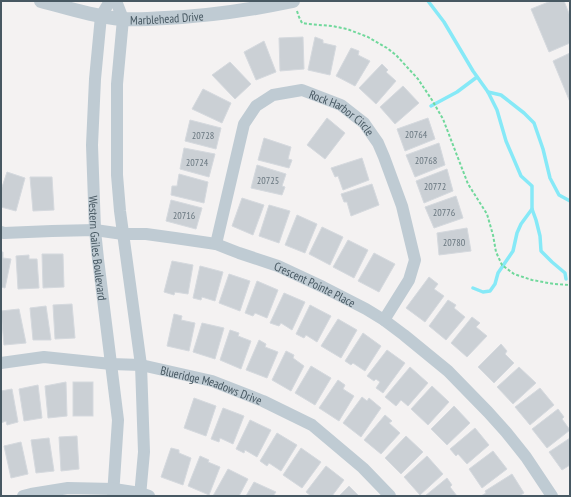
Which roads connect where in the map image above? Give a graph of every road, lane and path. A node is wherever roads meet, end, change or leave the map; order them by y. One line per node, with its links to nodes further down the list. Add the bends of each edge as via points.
1 (41, 1): 5 (street, Marblehead Drive)
2 (110, 1): 5 (street, Western Gailes Boulevard)
3 (116, 1): 6 (street, Western Gailes Boulevard)
4 (295, 5): 6 (street, Marblehead Drive, via 191,17); 11 (path, via 302,22 346,29 368,37 396,55 418,79 443,119 468,184 487,214 496,252 502,265 514,274 532,280)
5 (101, 16): 6 (street, Marblehead Drive); 7 (street, Western Gailes Boulevard, via 97,44 92,145)
6 (123, 19): 9 (street, Western Gailes Boulevard, via 117,84 117,175)
7 (95, 230): 8 (street, Crescent Pointe Place); 9 (street, Crescent Pointe Place); 14 (street, Western Gailes Boulevard)
8 (1, 232)
9 (123, 234): 10 (street, Crescent Pointe Place, via 146,234); 15 (street, Western Gailes Boulevard)
10 (216, 244): 12 (street, Crescent Pointe Place, via 278,266); 12 (street, Rock Harbor Circle, via 244,124 256,106 273,95 302,90 341,105 364,123 378,143 402,206 415,260 409,280)
11 (570, 285)
12 (384, 320): 20 (street, Crescent Pointe Place, via 448,371 488,412 526,457)
13 (1, 363): 14 (street, Blueridge Meadows Drive, via 44,357)
14 (111, 364): 15 (street, Blueridge Meadows Drive); 16 (street, Western Gailes Boulevard, via 118,420)
15 (141, 365): 17 (street, Western Gailes Boulevard); 19 (street, Blueridge Meadows Drive, via 212,380 264,401 312,426 363,468)
16 (114, 493): 17 (street); 18 (street, via 68,488)
17 (143, 495)
18 (23, 496)
19 (390, 496)
20 (552, 496)

